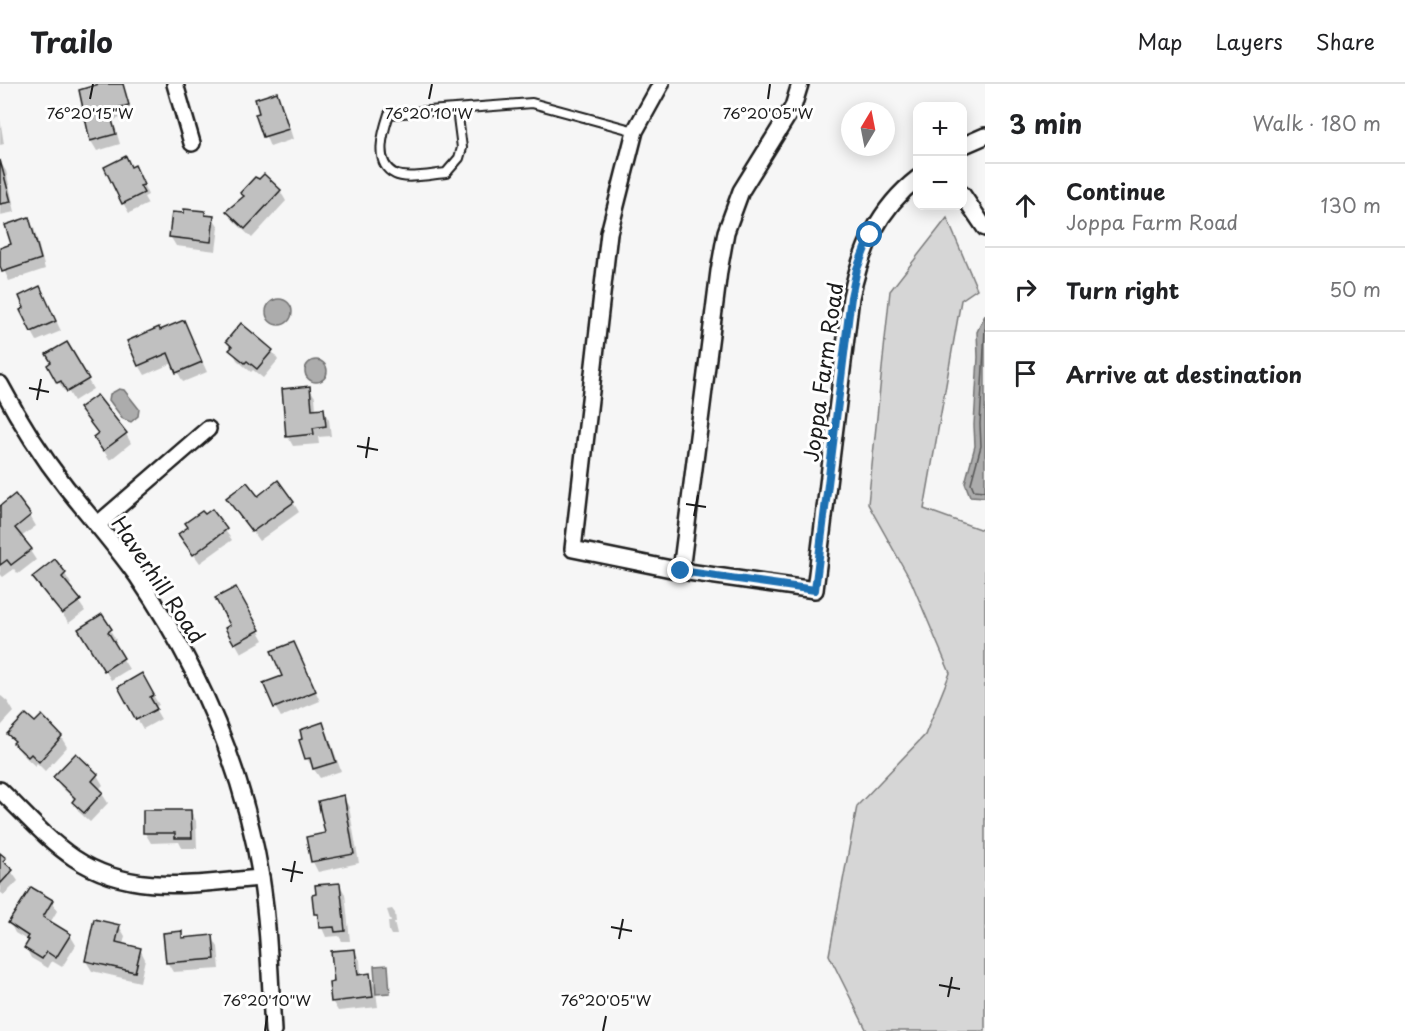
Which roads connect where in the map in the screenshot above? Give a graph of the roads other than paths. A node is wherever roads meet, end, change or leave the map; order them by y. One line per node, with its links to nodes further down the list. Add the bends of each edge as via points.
1 (175, 84): 7 (street)
2 (661, 84): 5 (street)
3 (800, 84): 15 (street, via 793,107 741,191 726,232)
4 (457, 109): 4 (lane, via 462,148 446,173 412,177 395,174 384,163 381,138 389,114); 5 (lane, via 532,102)
5 (635, 131): 15 (street, via 609,233 573,549)
6 (985, 136): 8 (street)
7 (192, 142)
8 (967, 144)
9 (913, 183): 15 (street, Joppa Farm Road, via 887,208 870,235 857,269 815,590)
10 (967, 200): 11 (street)
11 (985, 228)
12 (0, 384): 14 (street, Haverhill Road, via 51,468)
13 (208, 429): 14 (street)
14 (97, 525): 17 (street, Haverhill Road, via 169,624 206,696 229,754)
15 (681, 571)
16 (0, 790): 17 (street, via 73,857 114,878 163,886)
17 (261, 878): 18 (street, Haverhill Road)
18 (273, 1031)

